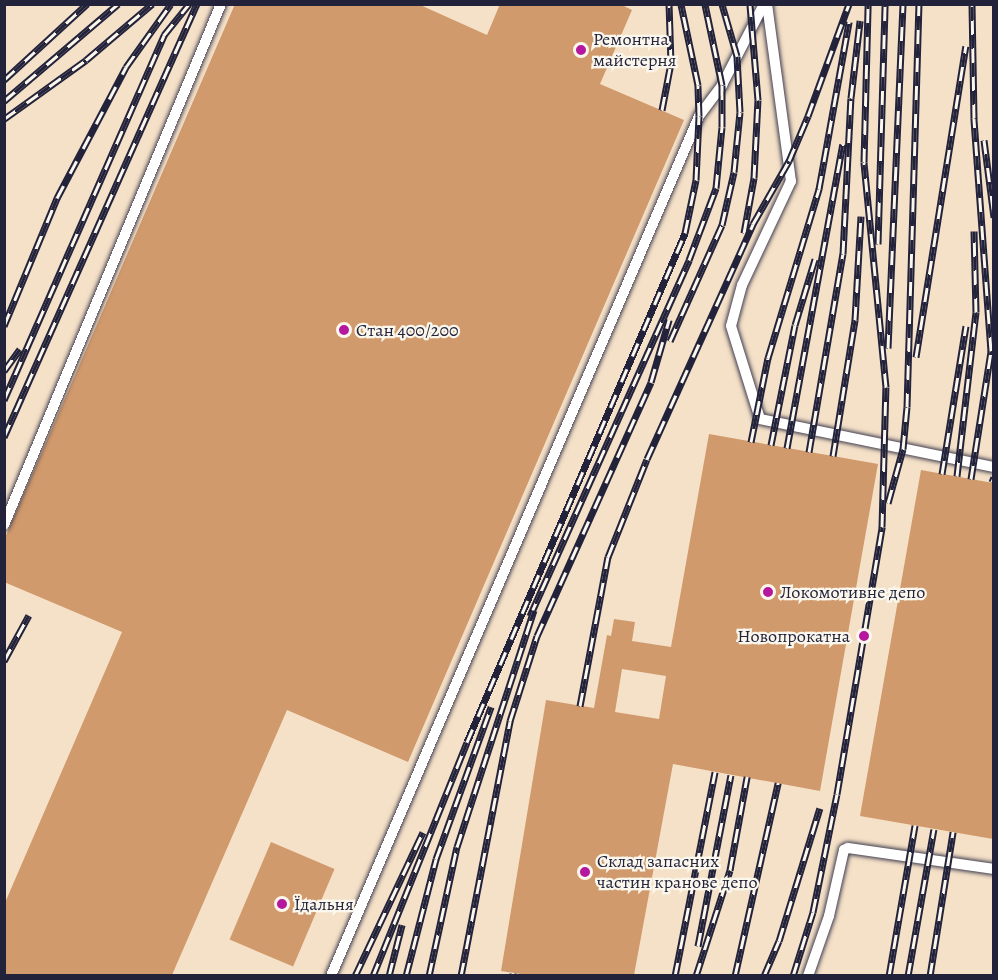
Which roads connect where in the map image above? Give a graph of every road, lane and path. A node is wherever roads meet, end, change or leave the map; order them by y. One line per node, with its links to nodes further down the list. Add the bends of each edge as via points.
1 (222, 4): 4 (lane)
2 (765, 4): 3 (lane, via 791,181 742,285 731,326 760,419); 6 (lane, via 722,85 699,116)
3 (993, 467)
4 (4, 525)
5 (993, 869): 7 (lane, via 844,850 829,916)
6 (331, 975)
7 (808, 975)

